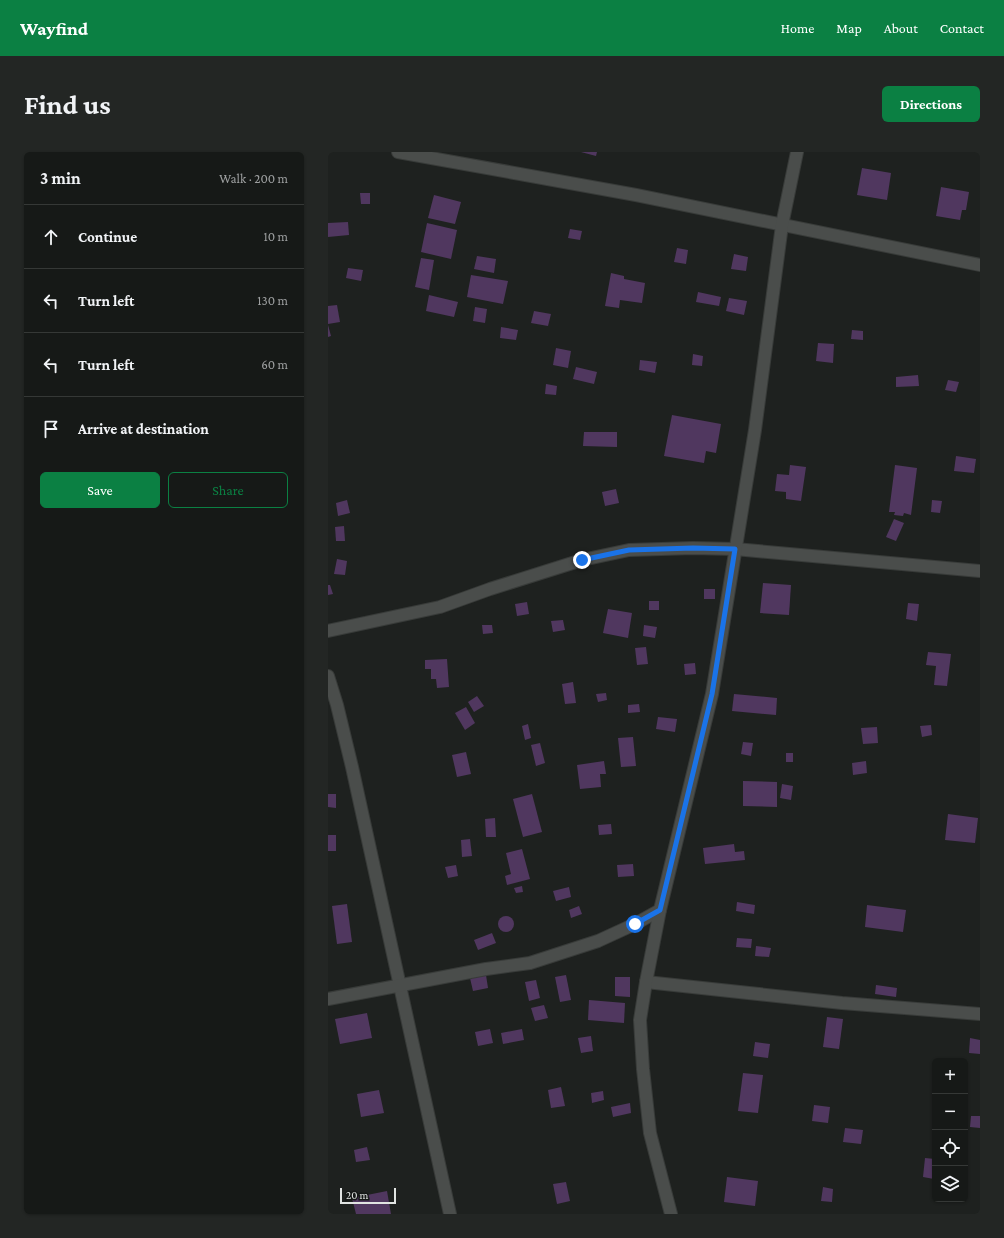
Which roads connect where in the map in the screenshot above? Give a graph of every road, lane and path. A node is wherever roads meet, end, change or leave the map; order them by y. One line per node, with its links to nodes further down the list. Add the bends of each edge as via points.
1 (398, 152): 3 (street)
2 (797, 152): 4 (street)
3 (414, 153): 4 (street)
4 (782, 225): 5 (street); 6 (street, via 755,430)
5 (980, 265)
6 (735, 549): 7 (street); 8 (street, via 629,550 582,560 440,607); 10 (street, via 712,694)
7 (980, 571)
8 (328, 631)
9 (328, 676): 12 (street, via 352,767)
10 (660, 910): 11 (street); 12 (street, via 598,941 530,963)
11 (646, 982): 14 (street, via 842,1003); 16 (street, via 640,1020 643,1069 650,1133)
12 (399, 986): 13 (street); 15 (street)
13 (328, 999)
14 (980, 1014)
15 (450, 1214)
16 (671, 1214)

